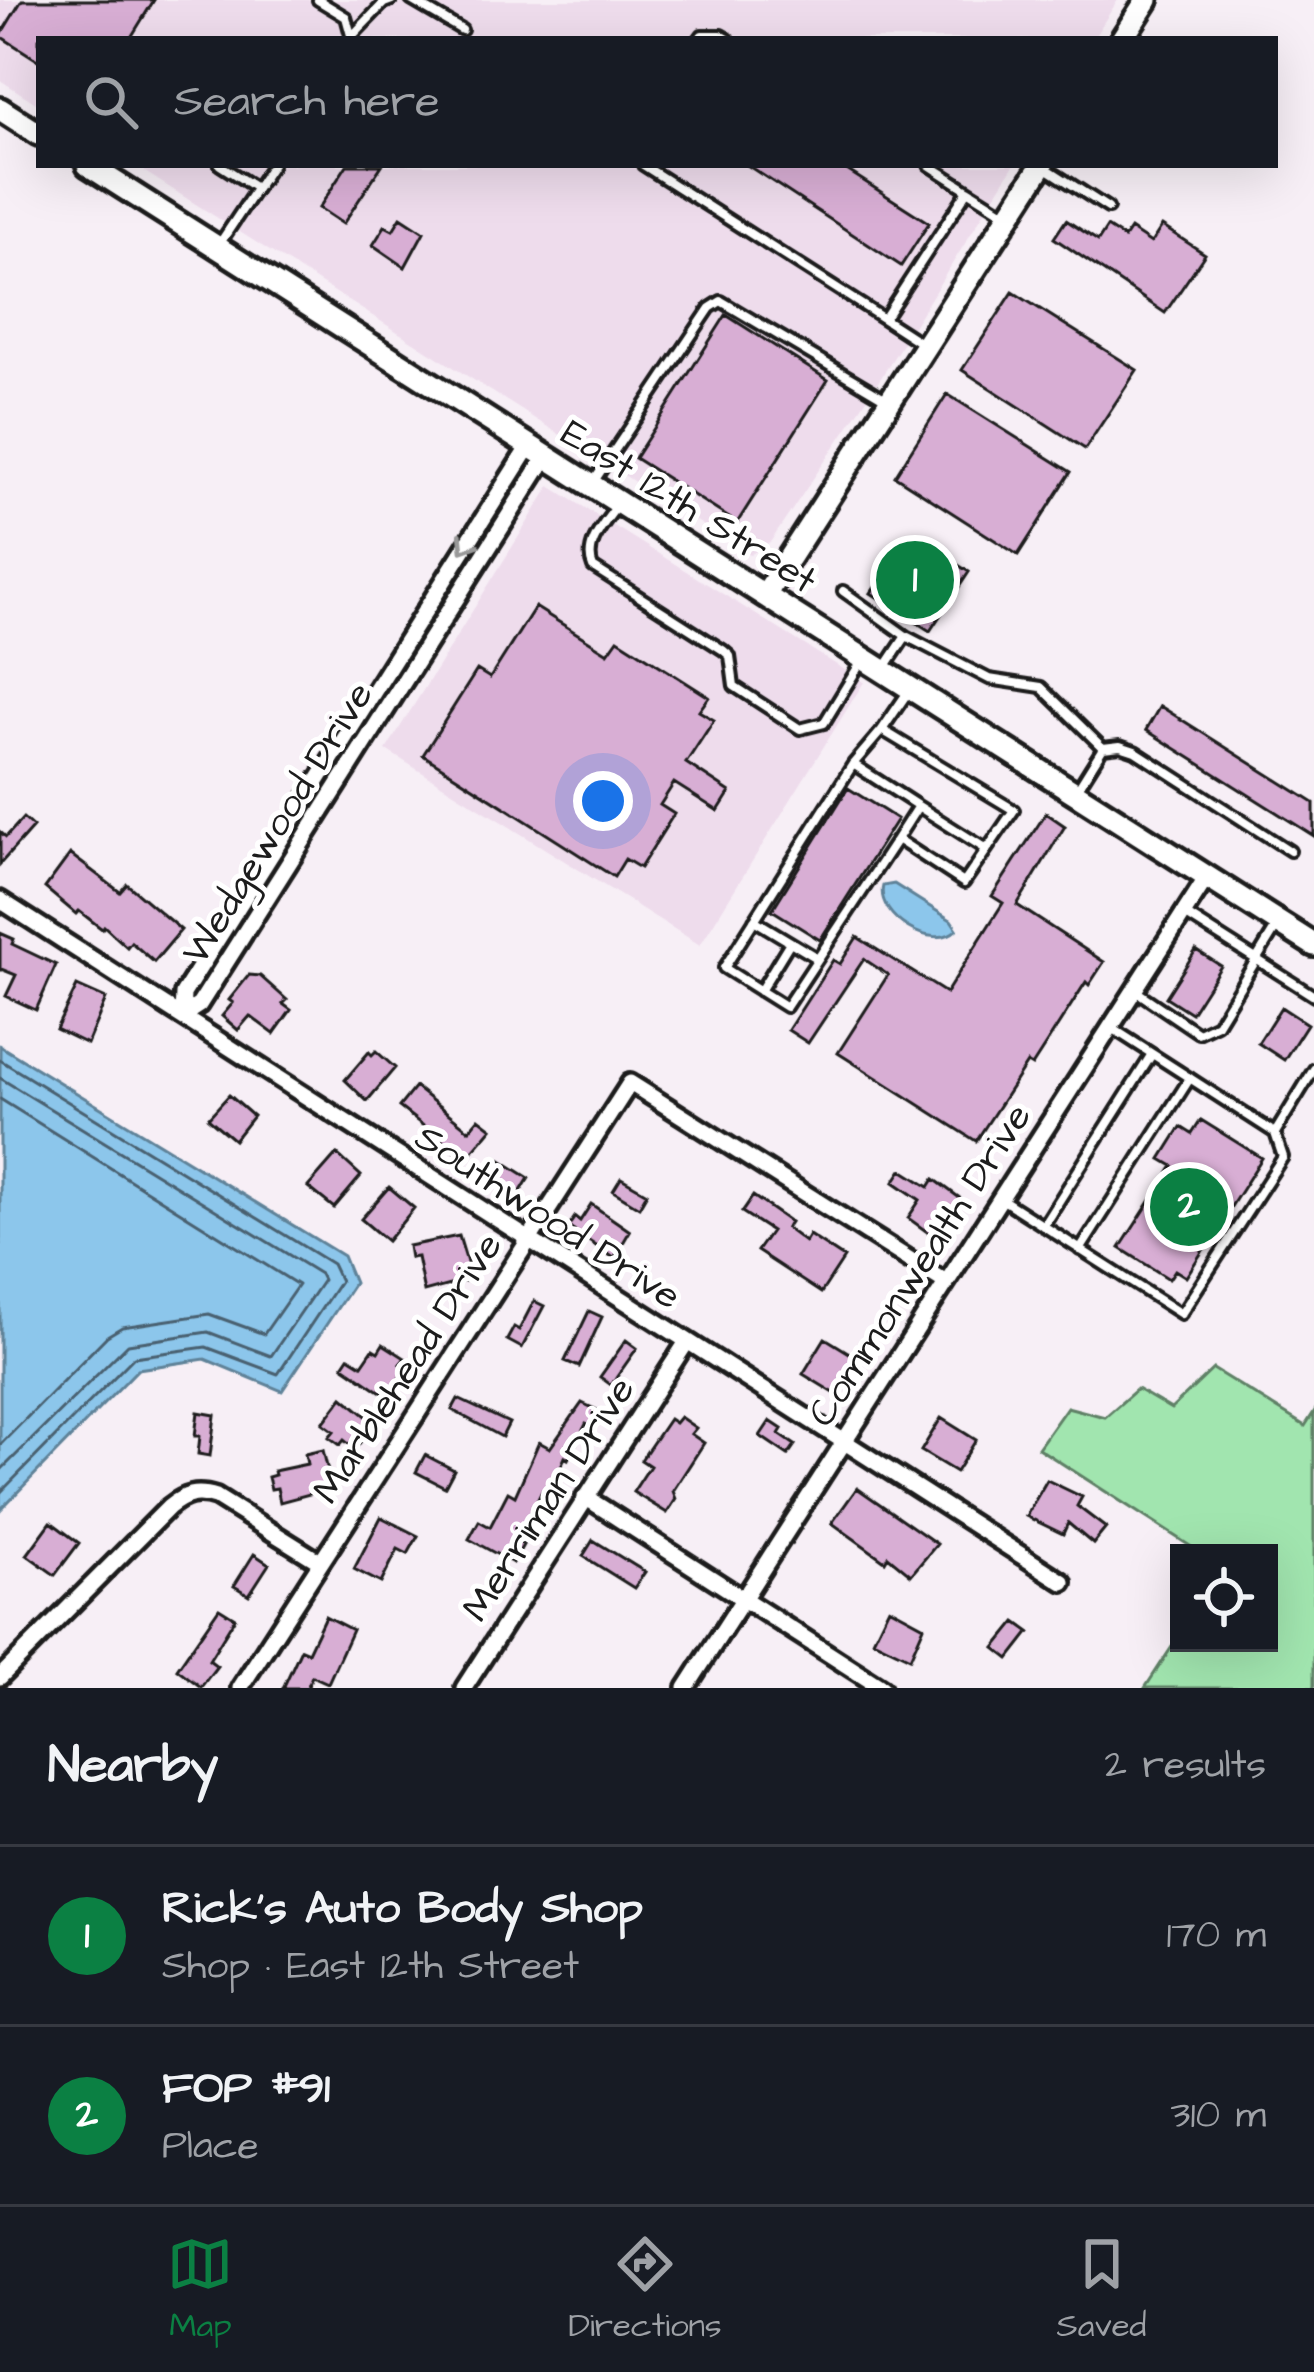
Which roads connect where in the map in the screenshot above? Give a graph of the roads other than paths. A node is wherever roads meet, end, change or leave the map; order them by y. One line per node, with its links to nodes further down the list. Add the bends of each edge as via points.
1 (318, 0): 6 (lane, via 346,16)
2 (392, 0): 7 (lane)
3 (412, 0): 5 (lane)
4 (1147, 0): 8 (street)
5 (462, 30)
6 (353, 36)
7 (354, 36)
8 (1124, 36)
9 (0, 110): 10 (street)
10 (36, 132)
11 (93, 168): 22 (street, East 12th Street)
12 (225, 168): 18 (lane)
13 (270, 168): 18 (lane)
14 (648, 168): 23 (lane)
15 (933, 168): 19 (lane)
16 (1040, 168): 21 (street)
17 (1047, 168): 20 (lane)
18 (256, 188): 22 (lane)
19 (968, 190): 21 (lane); 23 (lane)
20 (1108, 208)
21 (1010, 216): 24 (street)
22 (218, 247): 26 (street, East 12th Street)
23 (884, 319): 24 (lane)
24 (926, 347): 25 (street)
25 (891, 402): 27 (lane, via 721,301); 30 (street)
26 (537, 451): 27 (street, East 12th Street); 54 (street, Wedgewood Drive, via 183,994)
27 (591, 485): 28 (street, East 12th Street)
28 (619, 503): 30 (street, East 12th Street); 32 (lane, via 590,545 593,567 723,650 734,686 800,729 824,724)
29 (843, 591): 31 (lane)
30 (765, 596): 32 (street, East 12th Street)
31 (906, 636): 32 (lane); 35 (lane, via 989,679 1041,687)
32 (873, 664): 33 (street, East 12th Street)
33 (911, 688): 34 (lane); 37 (street, East 12th Street)
34 (882, 730): 36 (lane); 40 (lane, via 1014,810)
35 (1103, 748): 37 (lane); 41 (lane, via 1135,751)
36 (853, 764): 38 (lane); 45 (lane)
37 (1075, 793): 42 (street, East 12th Street)
38 (918, 806): 39 (lane); 40 (lane)
39 (897, 839): 40 (lane, via 964,883); 49 (lane)
40 (986, 849)
41 (1290, 850)
42 (1207, 877): 44 (street, Commonwealth Drive); 46 (street, East 12th Street)
43 (0, 900): 54 (street, Southwood Drive)
44 (1184, 913): 50 (lane); 51 (street, Commonwealth Drive)
45 (754, 920): 47 (lane); 52 (lane, via 724,968)
46 (1279, 922): 48 (street, East 12th Street); 50 (lane)
47 (790, 942): 49 (lane); 52 (lane)
48 (1314, 945)
49 (817, 958): 52 (lane, via 786,1006)
50 (1256, 959): 51 (lane, via 1217,1024 1198,1033); 53 (lane)
51 (1134, 990): 55 (street, Commonwealth Drive)
52 (760, 991)
53 (1314, 996)
54 (182, 1016): 62 (street, Southwood Drive)
55 (1111, 1027): 56 (lane); 60 (street, Commonwealth Drive)
56 (1152, 1054): 58 (lane); 61 (lane)
57 (1314, 1069): 59 (lane)
58 (1190, 1078): 59 (lane); 63 (lane)
59 (1275, 1133): 63 (lane, via 1283,1157 1181,1314)
60 (1000, 1198): 61 (lane); 64 (street, Commonwealth Drive)
61 (1043, 1226): 63 (lane)
62 (528, 1240): 64 (street, Marblehead Drive, via 630,1083); 65 (street, Southwood Drive); 68 (street, Marblehead Drive)
63 (1080, 1250)
64 (945, 1282): 66 (street, Commonwealth Drive)
65 (686, 1343): 66 (street, Southwood Drive); 67 (street, Merriman Drive)
66 (843, 1443): 69 (street, Southwood Drive); 70 (street, Commonwealth Drive)
67 (585, 1497): 70 (street); 73 (street, Merriman Drive)
68 (320, 1562): 71 (street, via 216,1497 189,1494); 72 (street, Marblehead Drive)
69 (1063, 1582)
70 (743, 1599): 74 (street, Commonwealth Drive); 75 (street)
71 (0, 1677)
72 (239, 1688)
73 (464, 1688)
74 (686, 1688)
75 (883, 1688)

